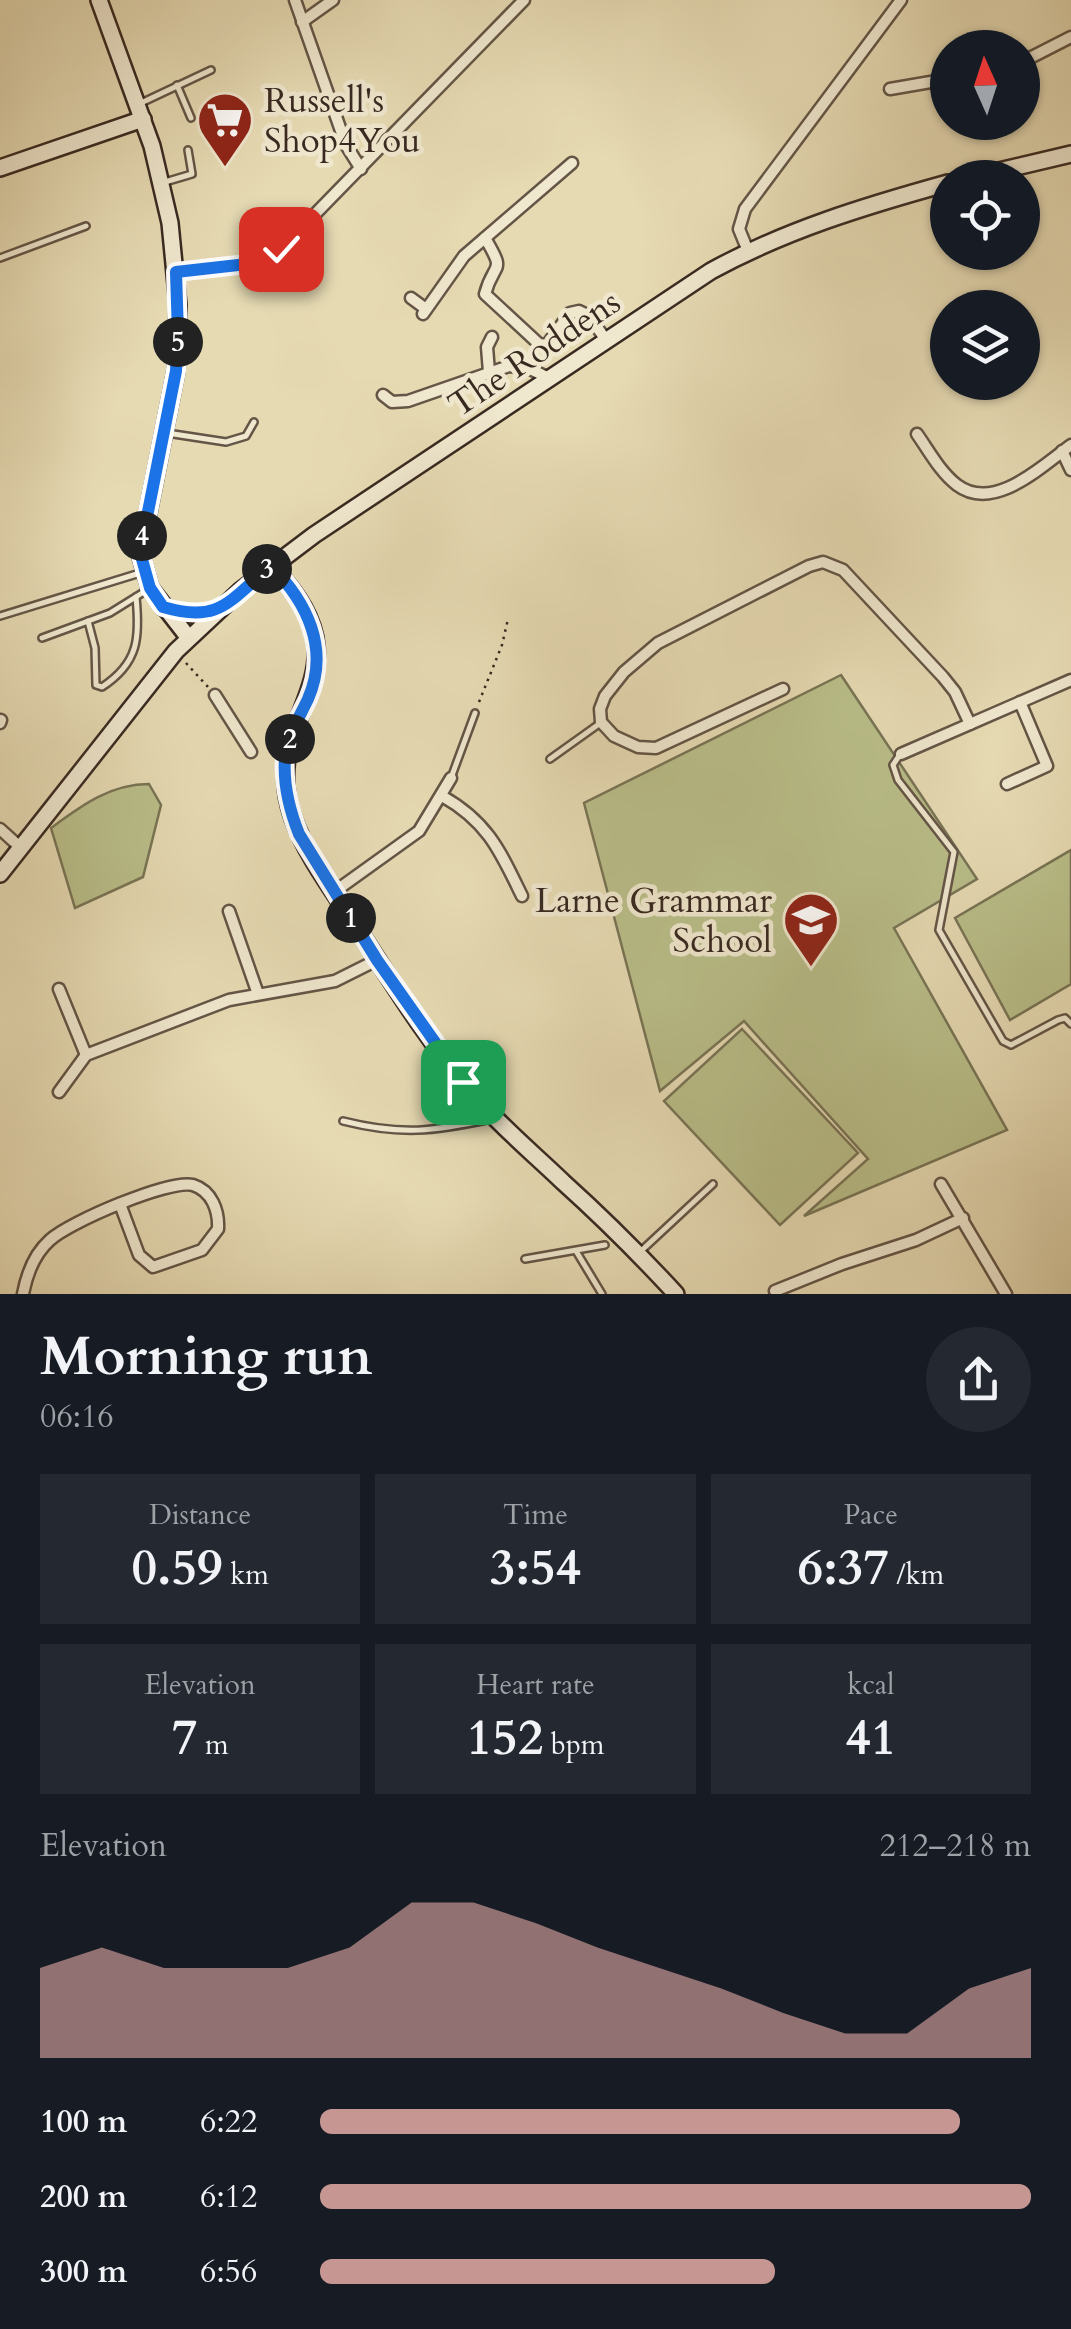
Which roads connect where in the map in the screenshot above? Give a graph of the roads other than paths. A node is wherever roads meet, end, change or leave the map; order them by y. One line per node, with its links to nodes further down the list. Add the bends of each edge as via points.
1 (99, 0): 13 (street)
2 (294, 0): 6 (street)
3 (333, 0): 6 (street)
4 (524, 0): 19 (street)
5 (901, 0): 25 (street, via 745,209 739,226)
6 (302, 22): 19 (street)
7 (1071, 37): 8 (street)
8 (1040, 53)
9 (210, 70): 11 (lane)
10 (930, 81): 12 (street)
11 (178, 86): 13 (lane); 14 (lane)
12 (890, 89)
13 (141, 112): 18 (street); 21 (street)
14 (191, 118)
15 (188, 150): 21 (lane, via 192,174)
16 (1071, 154): 17 (street)
17 (1040, 161)
18 (0, 168)
19 (361, 169): 27 (street, via 272,255 240,266)
20 (570, 170): 24 (street)
21 (162, 182): 27 (street)
22 (930, 188): 25 (street, The Roddens, via 821,220)
23 (86, 226): 26 (lane)
24 (485, 238): 28 (street, via 424,312); 30 (street, via 498,262 485,294 539,344 547,345 570,314 580,311)
25 (748, 251): 30 (street, The Roddens)
26 (0, 258)
27 (176, 272): 35 (street, via 176,371)
28 (411, 298)
29 (492, 337): 31 (street)
30 (606, 340): 32 (street, The Roddens)
31 (489, 372): 32 (street, via 509,366); 33 (street, via 408,402)
32 (550, 378): 39 (street, The Roddens)
33 (383, 395)
34 (254, 422): 35 (lane, via 236,441)
35 (164, 432): 40 (street, via 141,540)
36 (917, 434): 37 (street, via 954,483 980,492 1005,489)
37 (1067, 448): 38 (street)
38 (1071, 470)
39 (271, 566): 42 (street, The Roddens); 63 (street, via 304,608 316,642 314,679 289,742 285,781 299,834)
40 (143, 586): 41 (street); 43 (lane); 44 (lane); 44 (lane, via 137,648 102,686 96,684)
41 (163, 607): 42 (street); 45 (street)
42 (215, 613): 45 (street, The Roddens)
43 (0, 616)
44 (88, 621): 46 (lane)
45 (188, 637): 61 (street, The Roddens)
46 (42, 638)
47 (1071, 680): 50 (street)
48 (783, 689): 52 (street, via 656,748 614,736)
49 (215, 695): 54 (street)
50 (1020, 702): 53 (street); 58 (street, via 1048,766)
51 (475, 713): 57 (lane)
52 (601, 722): 53 (street, via 605,696 644,652 823,562 843,570 943,677); 56 (lane)
53 (970, 724): 55 (street)
54 (251, 752)
55 (901, 754): 69 (lane, via 893,765 898,780 954,852 939,930 1003,1041 1011,1045 1065,1018)
56 (550, 759)
57 (451, 778): 59 (street)
58 (1006, 784)
59 (442, 796): 63 (street, via 410,839); 64 (street, via 484,827)
60 (0, 829): 61 (street)
61 (21, 848): 62 (street, The Roddens)
62 (0, 874)
63 (334, 892): 66 (street)
64 (522, 896)
65 (229, 911): 68 (street)
66 (377, 960): 68 (street, via 335,982); 72 (street)
67 (59, 989): 70 (street)
68 (258, 994): 70 (street)
69 (1071, 1024)
70 (86, 1055): 71 (street)
71 (59, 1092)
72 (495, 1118): 73 (lane, via 428,1132); 80 (street)
73 (344, 1121)
74 (713, 1184): 80 (lane)
75 (941, 1184): 77 (street)
76 (120, 1204): 76 (street, via 172,1186 194,1186 214,1203 218,1228 202,1250 153,1267 139,1254); 83 (street, via 50,1239 35,1257)
77 (963, 1218): 82 (street); 86 (street)
78 (605, 1245): 79 (lane)
79 (576, 1251): 81 (lane); 84 (lane)
80 (638, 1253): 85 (street)
81 (525, 1259)
82 (776, 1291)
83 (23, 1294)
84 (602, 1294)
85 (676, 1294)
86 (1006, 1294)

